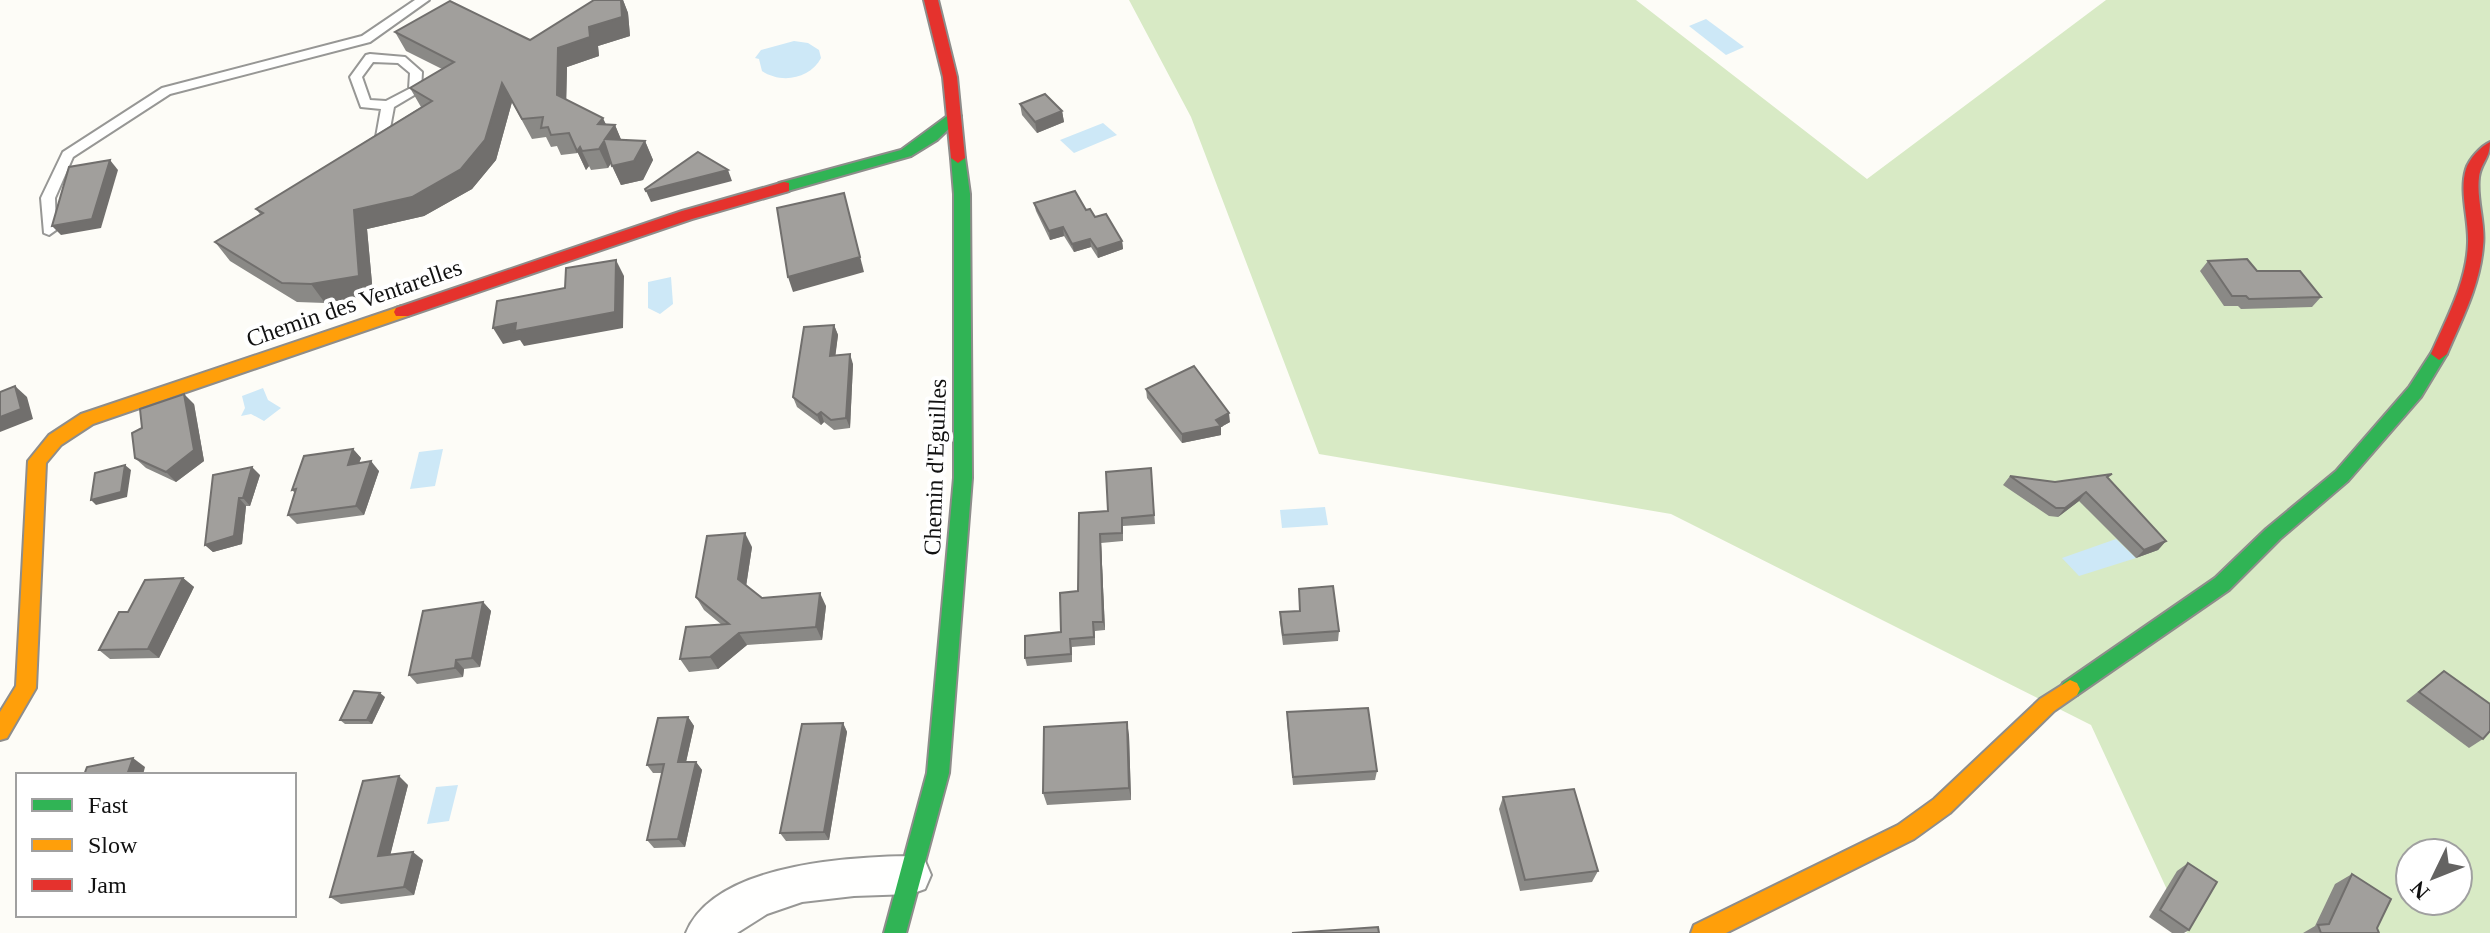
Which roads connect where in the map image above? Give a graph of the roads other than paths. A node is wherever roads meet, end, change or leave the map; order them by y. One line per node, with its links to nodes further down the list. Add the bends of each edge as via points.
1 (423, 0): 3 (lane)
2 (931, 0): 6 (street, Chemin d'Eguilles)
3 (366, 39): 4 (lane); 9 (lane, via 166,91 68,155 48,198)
4 (370, 58): 5 (lane, via 356,77 365,104); 5 (lane, via 401,60 416,72 415,91)
5 (388, 105): 8 (lane, via 382,139)
6 (954, 116): 10 (street, Chemin des Ventarelles, via 906,153 687,215 87,419 55,440 37,461 26,688); 11 (street, Chemin d'Eguilles, via 962,194 963,478 938,773)
7 (2490, 147): 14 (street, via 2474,166 2476,244 2468,286 2442,349 2415,392 2342,476 2222,584 2047,705 1942,806 1906,832)
8 (358, 153)
9 (49, 230)
10 (0, 731)
11 (911, 875): 12 (street, via 838,876 771,890 729,911); 13 (street, Chemin d'Eguilles)
12 (706, 933)
13 (895, 933)
14 (1702, 933)

